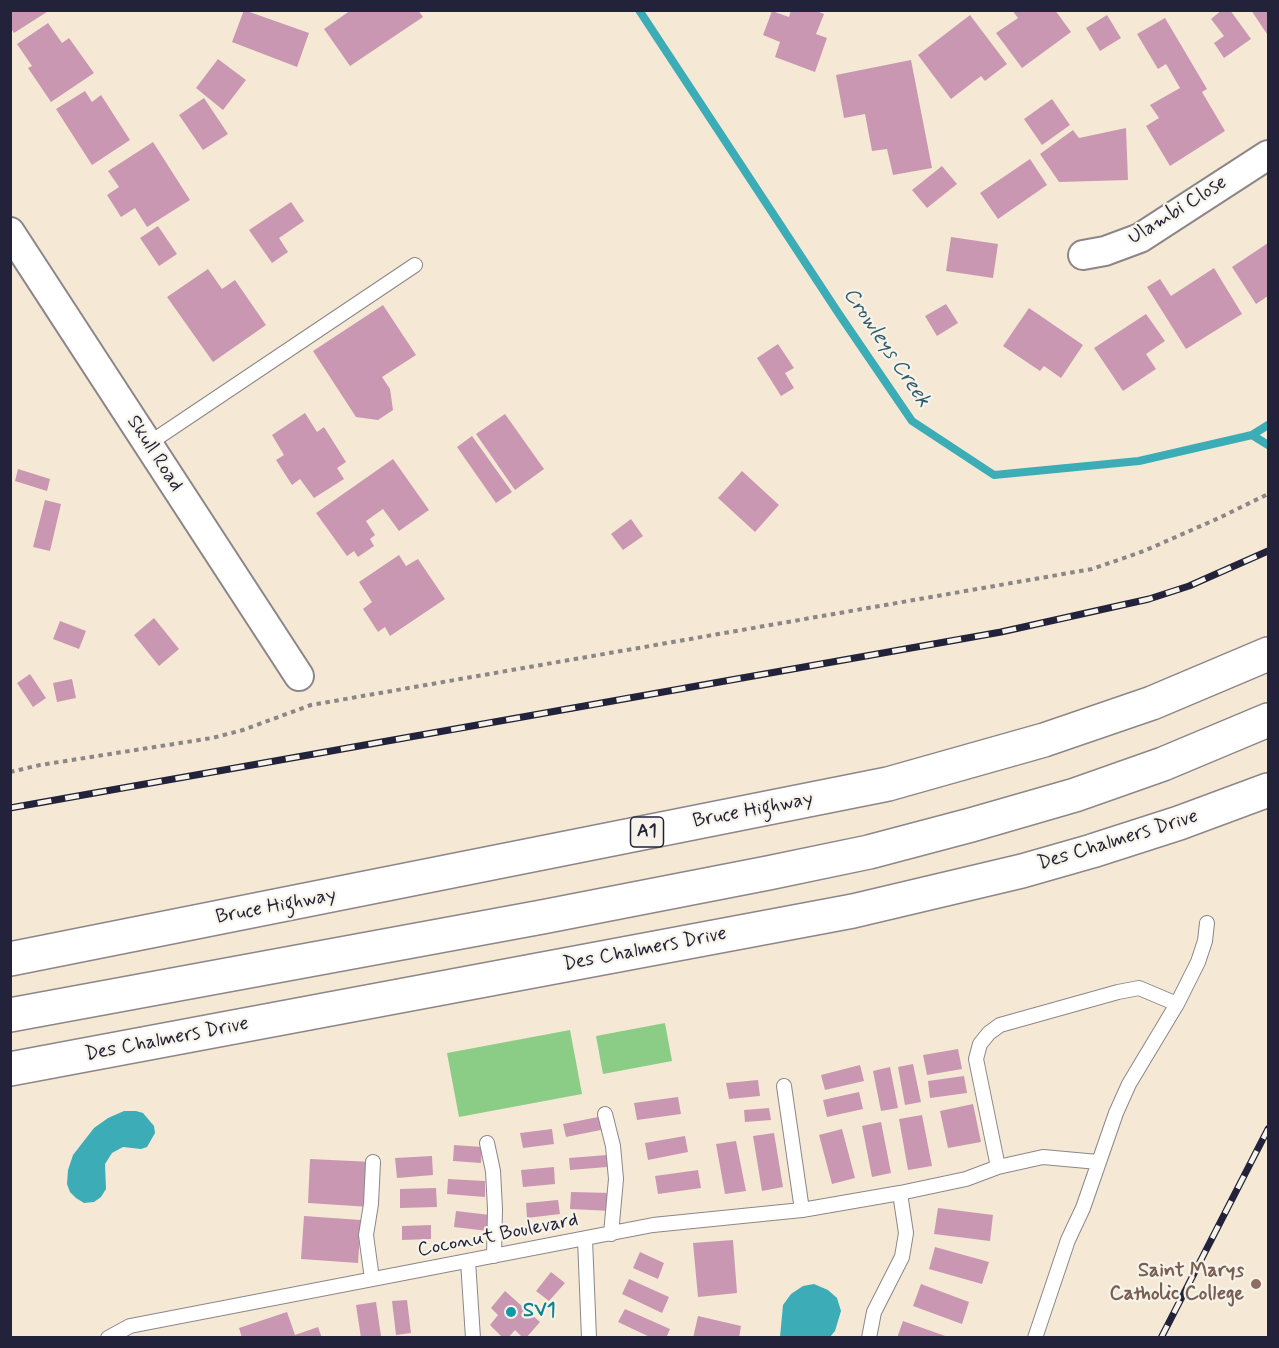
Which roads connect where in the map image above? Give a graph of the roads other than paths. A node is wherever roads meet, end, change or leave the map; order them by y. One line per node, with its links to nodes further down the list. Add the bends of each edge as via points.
1 (1269, 155): 3 (street, Ulambi Close, via 1140,238)
2 (10, 232): 5 (street, Skull Road)
3 (1083, 255)
4 (415, 265): 5 (lane)
5 (148, 444): 7 (street, Skull Road)
6 (1269, 654): 11 (main road, Bruce Highway / A1, via 1152,703 1044,740 888,783)
7 (298, 676)
8 (1269, 720): 13 (main road, via 1075,795 869,852)
9 (1269, 790): 14 (main road, Des Chalmers Drive, via 1092,851 854,911)
10 (1207, 923): 12 (lane, via 1198,962)
11 (10, 959)
12 (1177, 1004): 19 (lane, via 1129,1084); 20 (lane, via 1139,988 1000,1025 989,1033 980,1044 976,1059)
13 (10, 1016)
14 (10, 1070)
15 (784, 1086): 22 (lane)
16 (605, 1114): 23 (lane, via 616,1179)
17 (486, 1143): 25 (lane, via 493,1171)
18 (373, 1162): 27 (lane, via 366,1234)
19 (1098, 1162): 20 (lane, Coconut Boulevard, via 1043,1156); 32 (lane)
20 (998, 1167): 21 (lane, Coconut Boulevard, via 966,1179)
21 (900, 1193): 22 (lane, Coconut Boulevard); 31 (lane, via 906,1233 902,1257 874,1312)
22 (802, 1210): 23 (lane, Coconut Boulevard, via 653,1225)
23 (611, 1234): 24 (lane, Coconut Boulevard)
24 (585, 1239): 25 (lane, Coconut Boulevard); 30 (lane)
25 (494, 1256): 26 (lane, Coconut Boulevard)
26 (468, 1261): 27 (lane, Coconut Boulevard); 29 (lane)
27 (372, 1280): 28 (lane, Coconut Boulevard, via 130,1326)
28 (108, 1338)
29 (473, 1338)
30 (589, 1338)
31 (869, 1338)
32 (1035, 1338)

